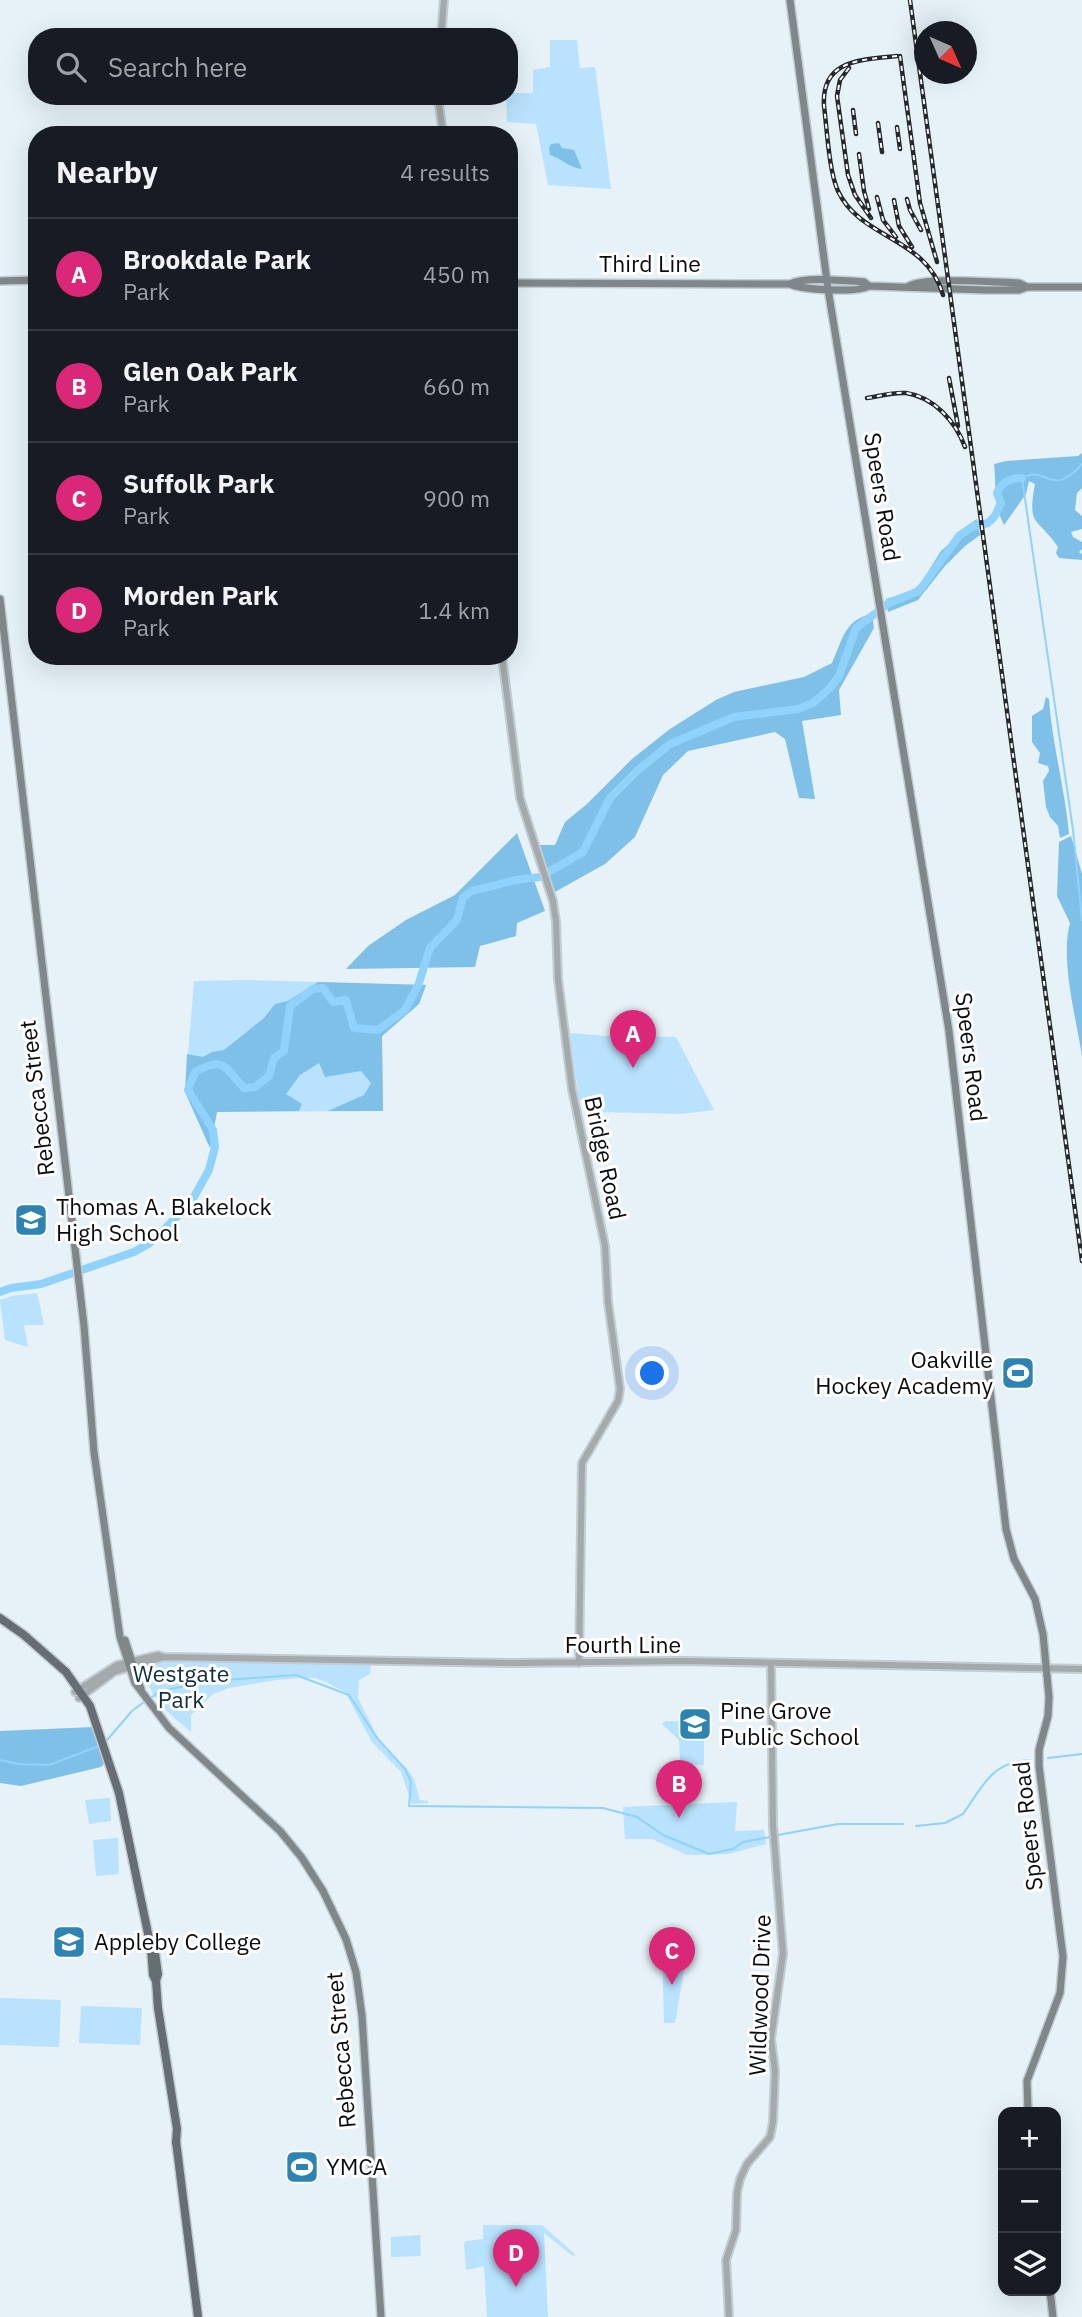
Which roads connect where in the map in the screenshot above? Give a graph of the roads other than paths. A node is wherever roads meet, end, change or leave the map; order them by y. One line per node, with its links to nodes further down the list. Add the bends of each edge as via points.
1 (444, 0): 3 (street)
2 (790, 0): 9 (main road, Speers Road)
3 (442, 28)
4 (439, 105): 5 (street)
5 (442, 126)
6 (0, 281): 7 (main road)
7 (28, 281)
8 (518, 283): 9 (main road, Third Line)
9 (827, 285): 10 (main road, Third Line, via 985,290); 17 (main road, Speers Road, via 949,1031 1006,1529 1010,1550 1040,1615)
10 (1082, 287)
11 (0, 599): 15 (main road, Rebecca Street, via 84,1326 94,1452 115,1609)
12 (503, 665): 14 (street, Bridge Road, via 520,798 553,901 572,1090 605,1246 620,1389 618,1401 582,1463)
13 (0, 1618): 19 (main road, via 60,1668)
14 (579, 1662): 15 (street, Fourth Line, via 164,1657); 16 (street, Fourth Line)
15 (130, 1663): 19 (street, Fourth Line); 23 (main road, Rebecca Street, via 141,1689 169,1728 280,1830 303,1858 346,1940 362,2017)
16 (771, 1663): 17 (street, Fourth Line); 24 (street, Wildwood Drive, via 773,1825 783,1954 771,2039 773,2122 769,2137 740,2179 736,2230 726,2260)
17 (1047, 1668): 18 (street, Fourth Line); 20 (main road, Speers Road, via 1049,1705 1039,1766 1063,1957 1060,1993 1027,2081)
18 (1082, 1669)
19 (79, 1693): 22 (main road, via 105,1747 119,1793 151,1948)
20 (1028, 2107)
21 (1051, 2296): 25 (main road)
22 (198, 2317)
23 (381, 2317)
24 (729, 2317)
25 (1053, 2317)

